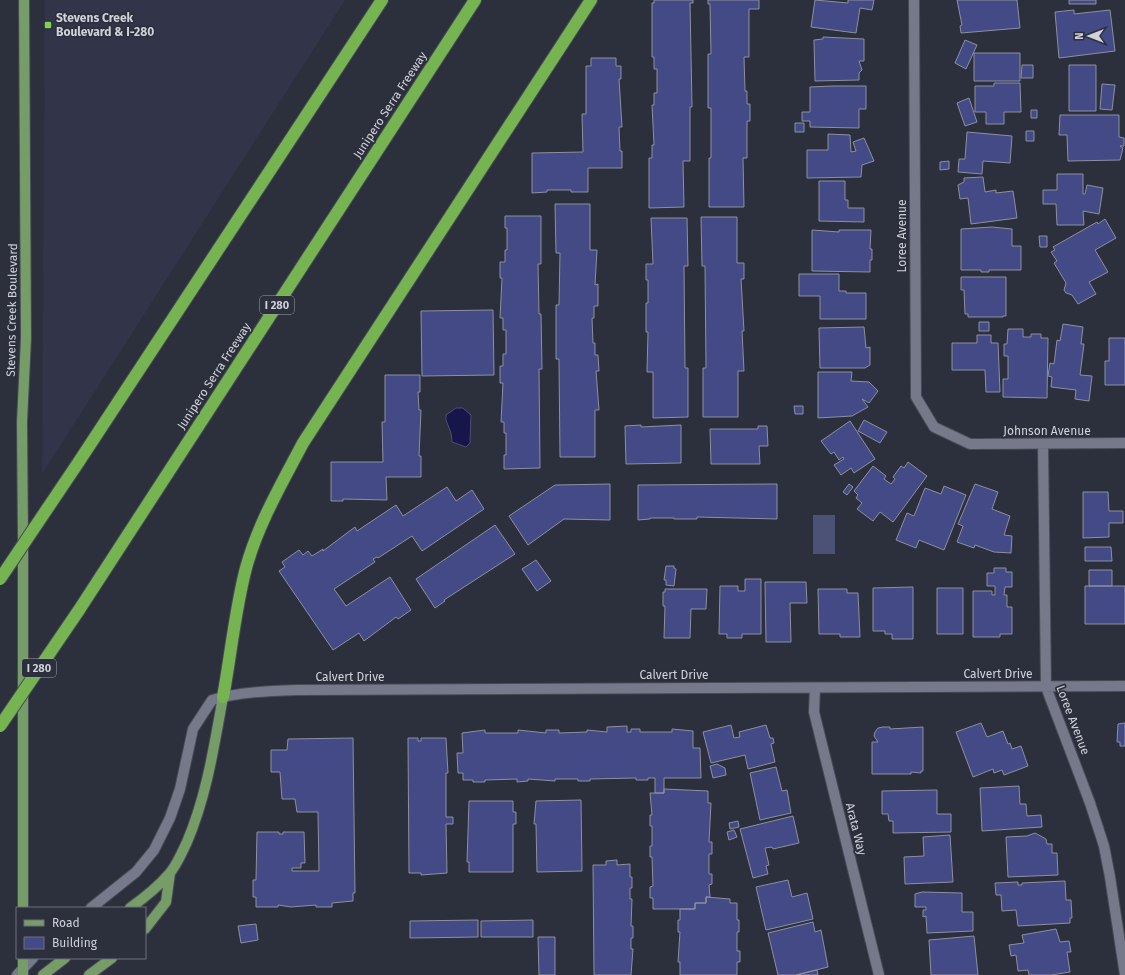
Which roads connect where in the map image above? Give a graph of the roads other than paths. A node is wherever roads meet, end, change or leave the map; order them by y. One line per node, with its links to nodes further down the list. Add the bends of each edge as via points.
1 (24, 0): 16 (main road, Stevens Creek Boulevard, via 26,338 22,422)
2 (382, 0): 9 (highway, bridge)
3 (475, 0): 14 (highway, Junipero Serra Freeway / I 280, bridge, via 79,610)
4 (591, 0): 13 (highway, via 303,443 267,513 247,566 234,619)
5 (914, 0): 7 (street, Loree Avenue, via 916,397 934,427)
6 (1125, 443): 8 (street, Johnson Avenue)
7 (970, 444): 8 (street, Johnson Avenue)
8 (1043, 444): 11 (street, Loree Avenue)
9 (0, 579)
10 (1125, 686): 11 (street, Calvert Drive)
11 (1046, 687): 12 (street, Calvert Drive); 27 (street, Loree Avenue, via 1104,846)
12 (815, 688): 13 (street, Calvert Drive, via 290,690); 26 (street, Arata Way, via 814,712)
13 (223, 697): 15 (main road, via 211,766 196,820); 17 (street, Calvert Drive, via 212,700 193,729 180,789 170,818 154,850 136,872)
14 (0, 726)
15 (170, 873): 18 (main road); 19 (main road, via 166,902)
16 (22, 907)
17 (93, 907)
18 (131, 907)
19 (146, 928)
20 (32, 959): 23 (street)
21 (64, 959): 24 (main road)
22 (111, 959): 25 (main road)
23 (21, 969)
24 (43, 975)
25 (89, 975)
26 (879, 975)
27 (1125, 975)

